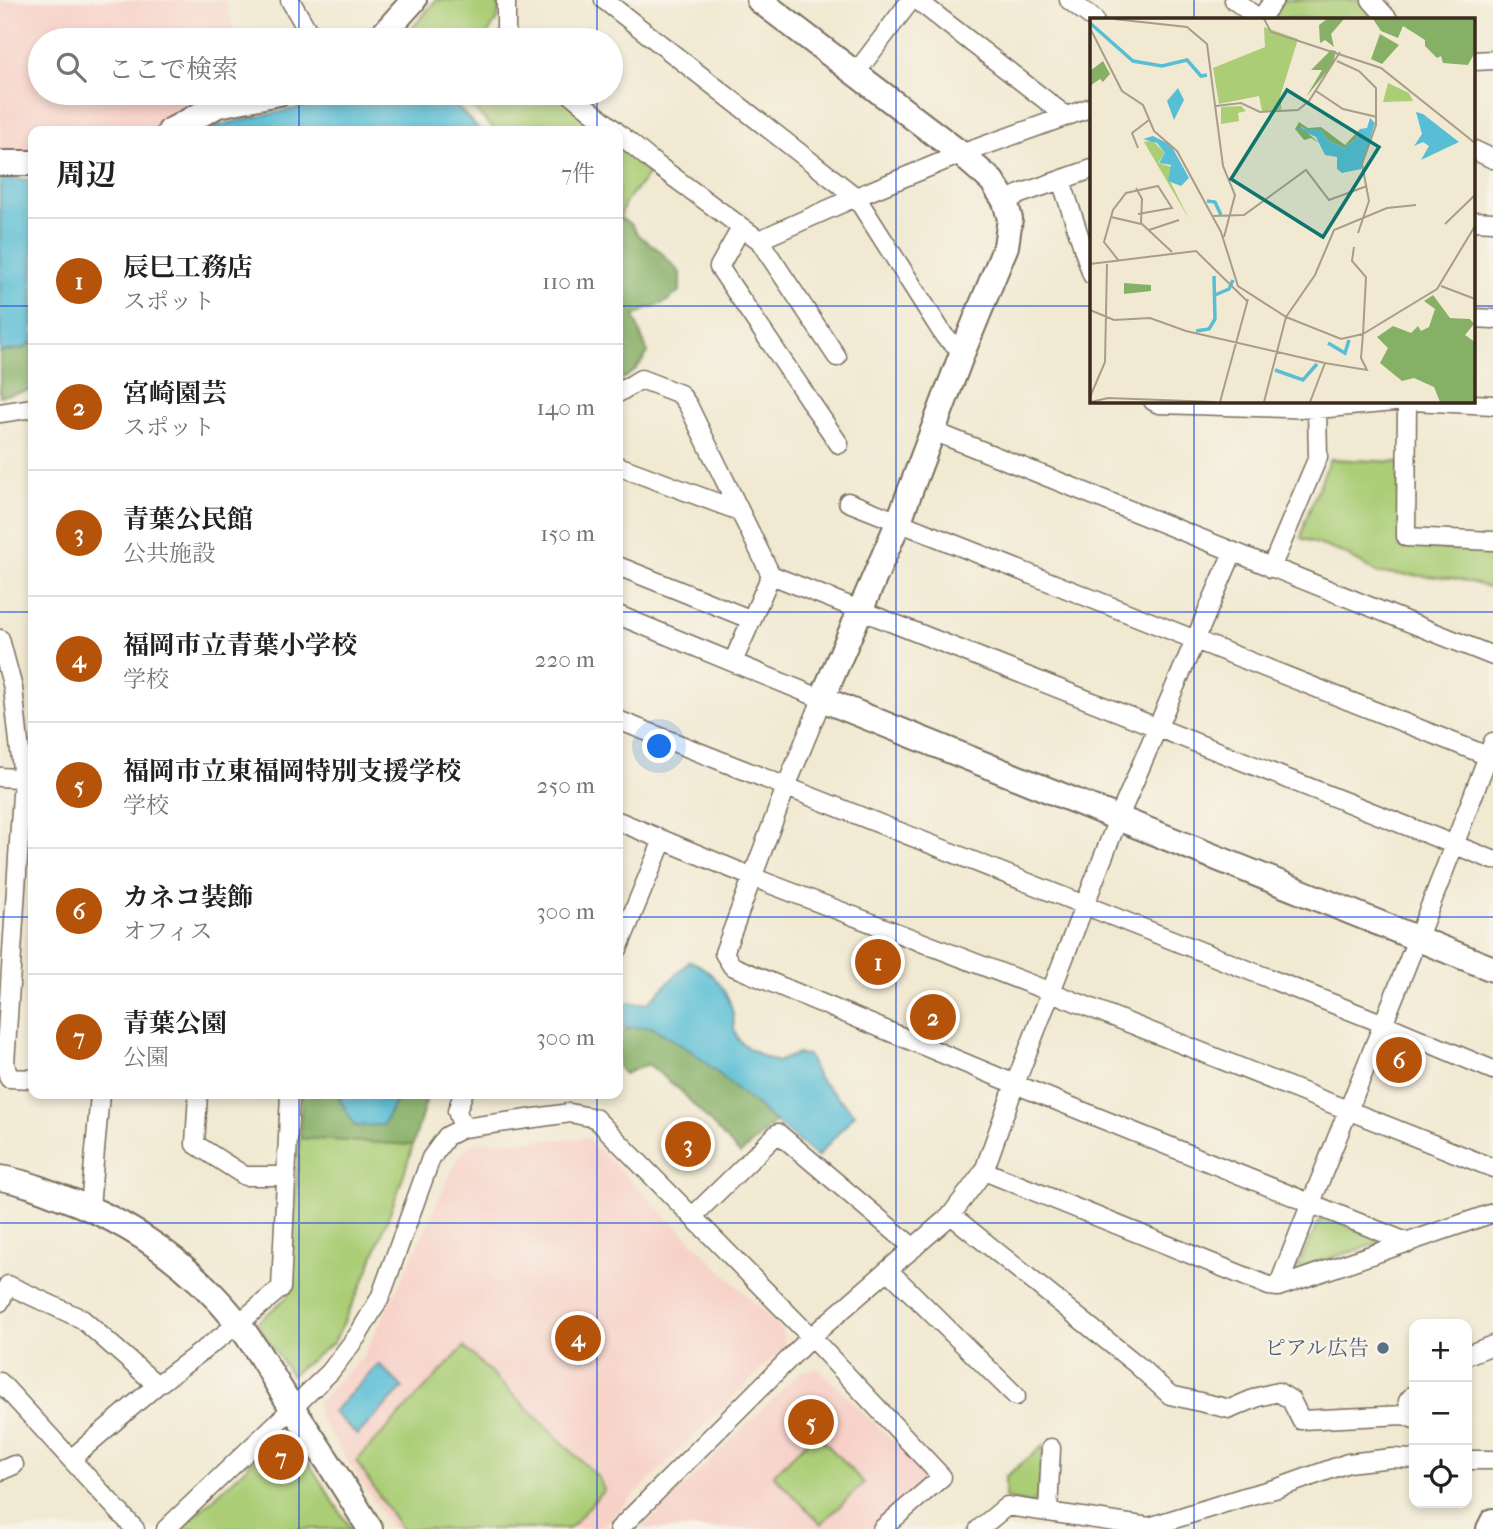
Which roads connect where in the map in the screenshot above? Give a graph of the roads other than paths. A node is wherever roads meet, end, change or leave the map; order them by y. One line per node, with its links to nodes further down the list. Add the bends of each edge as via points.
1 (290, 0): 16 (street)
2 (414, 0): 17 (street)
3 (506, 0): 18 (street)
4 (604, 0): 34 (street)
5 (759, 0): 19 (street)
6 (911, 0): 19 (street)
7 (917, 0): 23 (street)
8 (1069, 0): 12 (street)
9 (1234, 0): 13 (street)
10 (1274, 0): 14 (street)
11 (1371, 0): 15 (street)
12 (1093, 18)
13 (1258, 18)
14 (1260, 18)
15 (1387, 18)
16 (306, 28)
17 (389, 28)
18 (506, 28)
19 (855, 74): 28 (street)
20 (218, 105): 24 (street)
21 (584, 105): 25 (street)
22 (1090, 108): 23 (street)
23 (1066, 116): 28 (street)
24 (179, 126)
25 (610, 126)
26 (623, 137): 36 (street)
27 (1476, 151): 29 (street)
28 (961, 154): 34 (street); 35 (street, via 992,181)
29 (1493, 159)
30 (0, 163): 31 (street)
31 (28, 163)
32 (1090, 170): 33 (street)
33 (1061, 180): 35 (street); 38 (street)
34 (856, 197): 37 (street); 39 (street, via 946,337)
35 (1005, 201): 39 (street, via 1010,219 1006,246)
36 (741, 228): 37 (street); 51 (street, via 719,267)
37 (759, 240): 40 (street)
38 (1090, 269)
39 (963, 351): 50 (street)
40 (837, 357)
41 (623, 390): 54 (street, via 641,379 680,394)
42 (1155, 402): 48 (street)
43 (1397, 402): 48 (street)
44 (1408, 402): 56 (street, via 1406,537)
45 (1429, 402): 46 (street)
46 (1493, 405)
47 (28, 409): 49 (street)
48 (1317, 409): 59 (street, via 1318,457)
49 (0, 413)
50 (933, 431): 55 (street); 57 (street)
51 (839, 444)
52 (623, 468): 54 (street)
53 (848, 502): 55 (street)
54 (739, 511): 60 (street)
55 (898, 523): 61 (street); 65 (street)
56 (1493, 541)
57 (1233, 552): 59 (street); 65 (street)
58 (623, 568): 63 (street)
59 (1271, 568): 66 (street)
60 (771, 575): 61 (street); 63 (street)
61 (860, 611): 68 (street); 70 (street)
62 (623, 617): 67 (street)
63 (752, 620): 67 (street)
64 (0, 639): 73 (street)
65 (1195, 640): 70 (street); 71 (street)
66 (1493, 656)
67 (733, 662): 68 (street)
68 (822, 699): 74 (street); 75 (street)
69 (623, 722): 74 (street)
70 (1157, 727): 75 (street); 78 (street)
71 (1491, 752): 78 (street)
72 (0, 777): 73 (street)
73 (28, 779): 88 (street, via 5,1064 9,1078)
74 (786, 787): 80 (street); 81 (street)
75 (1118, 819): 81 (street); 83 (street)
76 (623, 823): 77 (street)
77 (663, 840): 80 (street); 82 (street)
78 (1455, 844): 79 (street); 83 (street)
79 (1493, 860)
80 (752, 877): 85 (street); 89 (street, via 724,953 732,966)
81 (1084, 906): 85 (street); 86 (street)
82 (623, 937)
83 (1418, 939): 84 (street); 86 (street)
84 (1493, 969)
85 (1051, 992): 89 (street); 94 (street)
86 (1384, 1024): 87 (street); 94 (street)
87 (1493, 1070)
88 (28, 1079)
89 (1015, 1084): 97 (street); 100 (street)
90 (100, 1099): 101 (street)
91 (198, 1099): 98 (street, via 195,1144 245,1176)
92 (290, 1099): 98 (street)
93 (461, 1099): 95 (street, via 457,1111)
94 (1348, 1111): 96 (street); 100 (street)
95 (463, 1128): 104 (street, via 570,1112 595,1118); 117 (street, via 447,1136 431,1158 380,1298 358,1335 330,1372)
96 (1493, 1168)
97 (984, 1171): 103 (street); 108 (street)
98 (286, 1176): 110 (street, via 281,1289)
99 (0, 1178): 101 (street)
100 (1311, 1202): 105 (street); 108 (street)
101 (90, 1207): 110 (street, via 183,1265)
102 (1493, 1213): 105 (street)
103 (951, 1215): 106 (street); 118 (street, via 1170,1395 1230,1409 1278,1392 1291,1399 1301,1420)
104 (692, 1217): 106 (street, via 778,1133); 111 (street)
105 (1409, 1243): 108 (street)
106 (914, 1248): 107 (street)
107 (888, 1270): 111 (street); 116 (street)
108 (1278, 1287)
109 (0, 1302): 115 (street, via 9,1285 82,1319)
110 (238, 1324): 115 (street); 117 (street)
111 (811, 1337): 129 (street); 130 (street, via 942,1477)
112 (1493, 1345): 113 (street)
113 (1472, 1354)
114 (0, 1382): 120 (street)
115 (157, 1385): 120 (street)
116 (1016, 1396)
117 (293, 1408): 127 (street); 128 (street)
118 (1409, 1417)
119 (1051, 1448): 124 (street)
120 (71, 1459): 126 (street)
121 (1409, 1459): 124 (street, via 1348,1463 1149,1527)
122 (1472, 1460): 123 (street)
123 (1493, 1460)
124 (1048, 1512): 131 (street, via 1007,1506)
125 (1493, 1521): 132 (street)
126 (135, 1529)
127 (166, 1529)
128 (370, 1529)
129 (620, 1529)
130 (882, 1529)
131 (979, 1529)
132 (1489, 1529)

